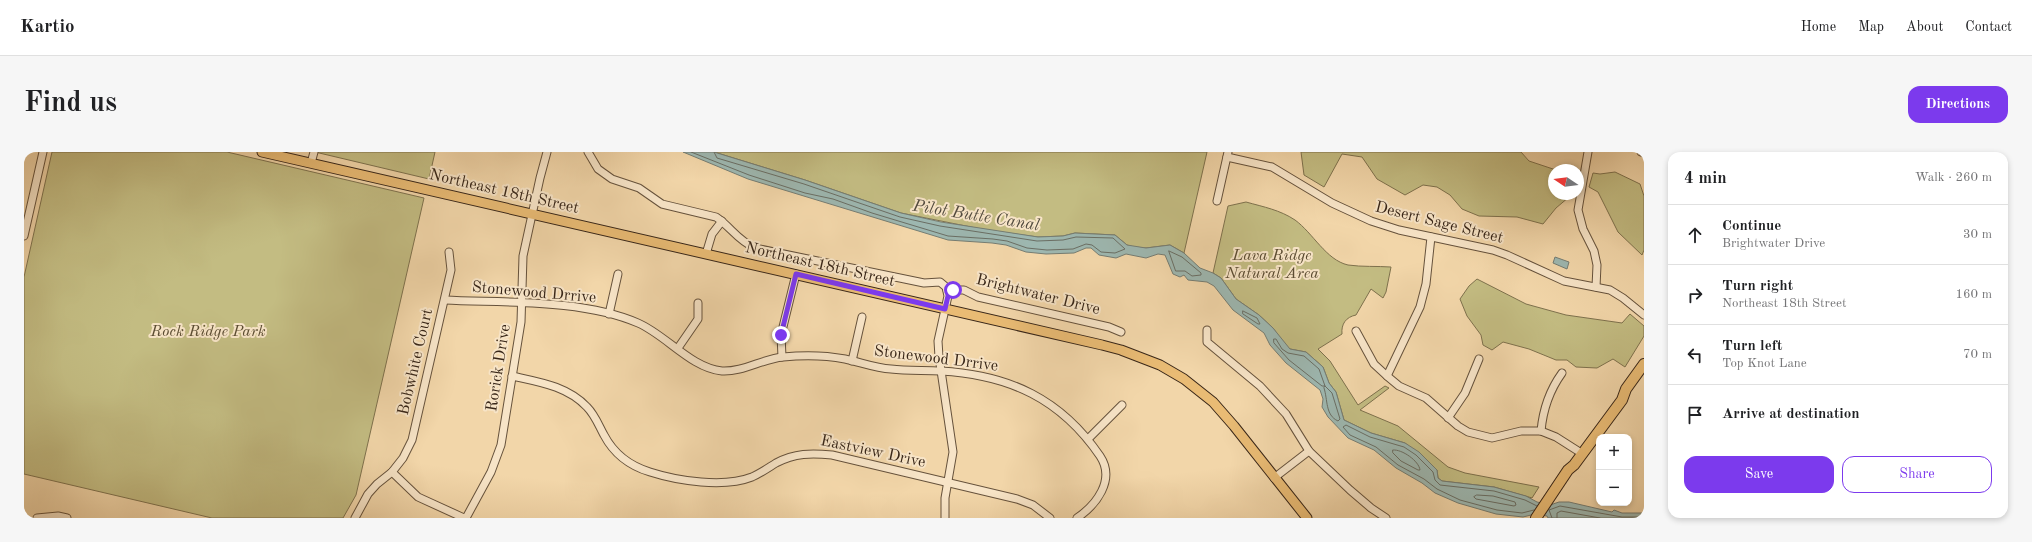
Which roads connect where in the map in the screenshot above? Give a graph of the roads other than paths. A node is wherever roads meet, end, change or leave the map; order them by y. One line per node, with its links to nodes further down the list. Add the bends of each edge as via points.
1 (43, 152): 14 (street)
2 (262, 152): 10 (main road, Northeast 18th Street)
3 (314, 152): 10 (street)
4 (547, 152): 12 (street, Rorick Drive)
5 (588, 152): 13 (street, Brightwater Drive, via 598,169 612,178 639,188 662,204 708,214)
6 (1588, 152): 20 (street, via 1578,210 1583,229 1594,251 1597,265)
7 (1641, 152): 8 (street)
8 (1644, 153)
9 (1228, 154): 11 (street); 15 (street, Desert Sage Street, via 1272,167 1332,203 1365,219)
10 (311, 163): 12 (main road, Northeast 18th Street)
11 (1217, 201)
12 (532, 214): 17 (main road, Northeast 18th Street); 23 (street, Rorick Drive, via 523,256)
13 (722, 221): 17 (street, via 712,234); 21 (street, Brightwater Drive, via 737,237 755,248 924,283 940,282)
14 (24, 236)
15 (1431, 237): 20 (street, Desert Sage Street, via 1493,250 1564,281); 40 (street, via 1426,284 1420,307)
16 (449, 252): 22 (street, Bobwhite Court, via 451,270)
17 (706, 254): 19 (main road, Northeast 18th Street)
18 (618, 274): 26 (street)
19 (796, 274): 25 (main road, Northeast 18th Street); 33 (street, via 781,335)
20 (1596, 287): 27 (street, Desert Sage Street, via 1610,290)
21 (948, 290): 25 (street); 31 (street, Brightwater Drive, via 964,290 978,297 1109,327)
22 (445, 300): 23 (street, Stonewood Drrive); 49 (street, Bobwhite Court, via 412,440)
23 (523, 303): 26 (street, Stonewood Drrive, via 574,307); 39 (street, Rorick Drive)
24 (698, 303): 32 (street, via 698,318)
25 (945, 309): 37 (street, via 938,341); 50 (main road, Northeast 18th Street, via 1121,350 1160,365 1184,379 1213,402)
26 (609, 314): 32 (street, Stonewood Drrive, via 639,323)
27 (1644, 315)
28 (862, 317): 35 (street)
29 (1207, 330): 46 (street, via 1206,342 1260,386 1286,414)
30 (1356, 331): 40 (street, via 1374,364)
31 (1121, 332)
32 (678, 348): 33 (street, Stonewood Drrive, via 697,363 721,371)
33 (782, 357): 35 (street, Stonewood Drrive, via 822,356)
34 (1480, 359): 43 (street, via 1465,393)
35 (852, 361): 37 (street, Stonewood Drrive, via 889,369)
36 (1644, 364): 41 (highway)
37 (942, 371): 45 (street, Stonewood Drrive, via 998,380 1034,393 1063,413); 51 (street, via 953,452)
38 (1562, 373): 44 (street, via 1554,384 1546,405)
39 (512, 376): 51 (street, Eastview Drive, via 548,384 575,396 588,407 604,437 625,461 672,478 691,481 733,481 752,477 790,457 817,453); 56 (street, Rorick Drive, via 498,456)
40 (1387, 376): 43 (street, via 1399,386 1426,398)
41 (1626, 389): 47 (highway, via 1618,395); 48 (highway, via 1622,400)
42 (1122, 405): 45 (street)
43 (1448, 418): 44 (street, via 1468,432 1483,437 1497,437 1521,431)
44 (1541, 431): 47 (street, via 1564,441)
45 (1088, 439): 59 (street, Stonewood Drrive, via 1103,460 1104,488 1097,501)
46 (1309, 451): 50 (street); 61 (street, via 1350,490)
47 (1578, 451): 48 (highway)
48 (1568, 470): 52 (highway)
49 (392, 472): 55 (street, Bobwhite Court, via 368,494); 56 (street, via 418,496)
50 (1274, 478): 60 (main road, Northeast 18th Street)
51 (949, 483): 57 (street, via 945,498); 58 (street, Eastview Drive, via 1017,499)
52 (1537, 517)
53 (37, 518): 54 (street)
54 (66, 518)
55 (355, 518)
56 (465, 518)
57 (945, 518)
58 (1050, 518)
59 (1077, 518)
60 (1307, 518)
61 (1386, 518)

